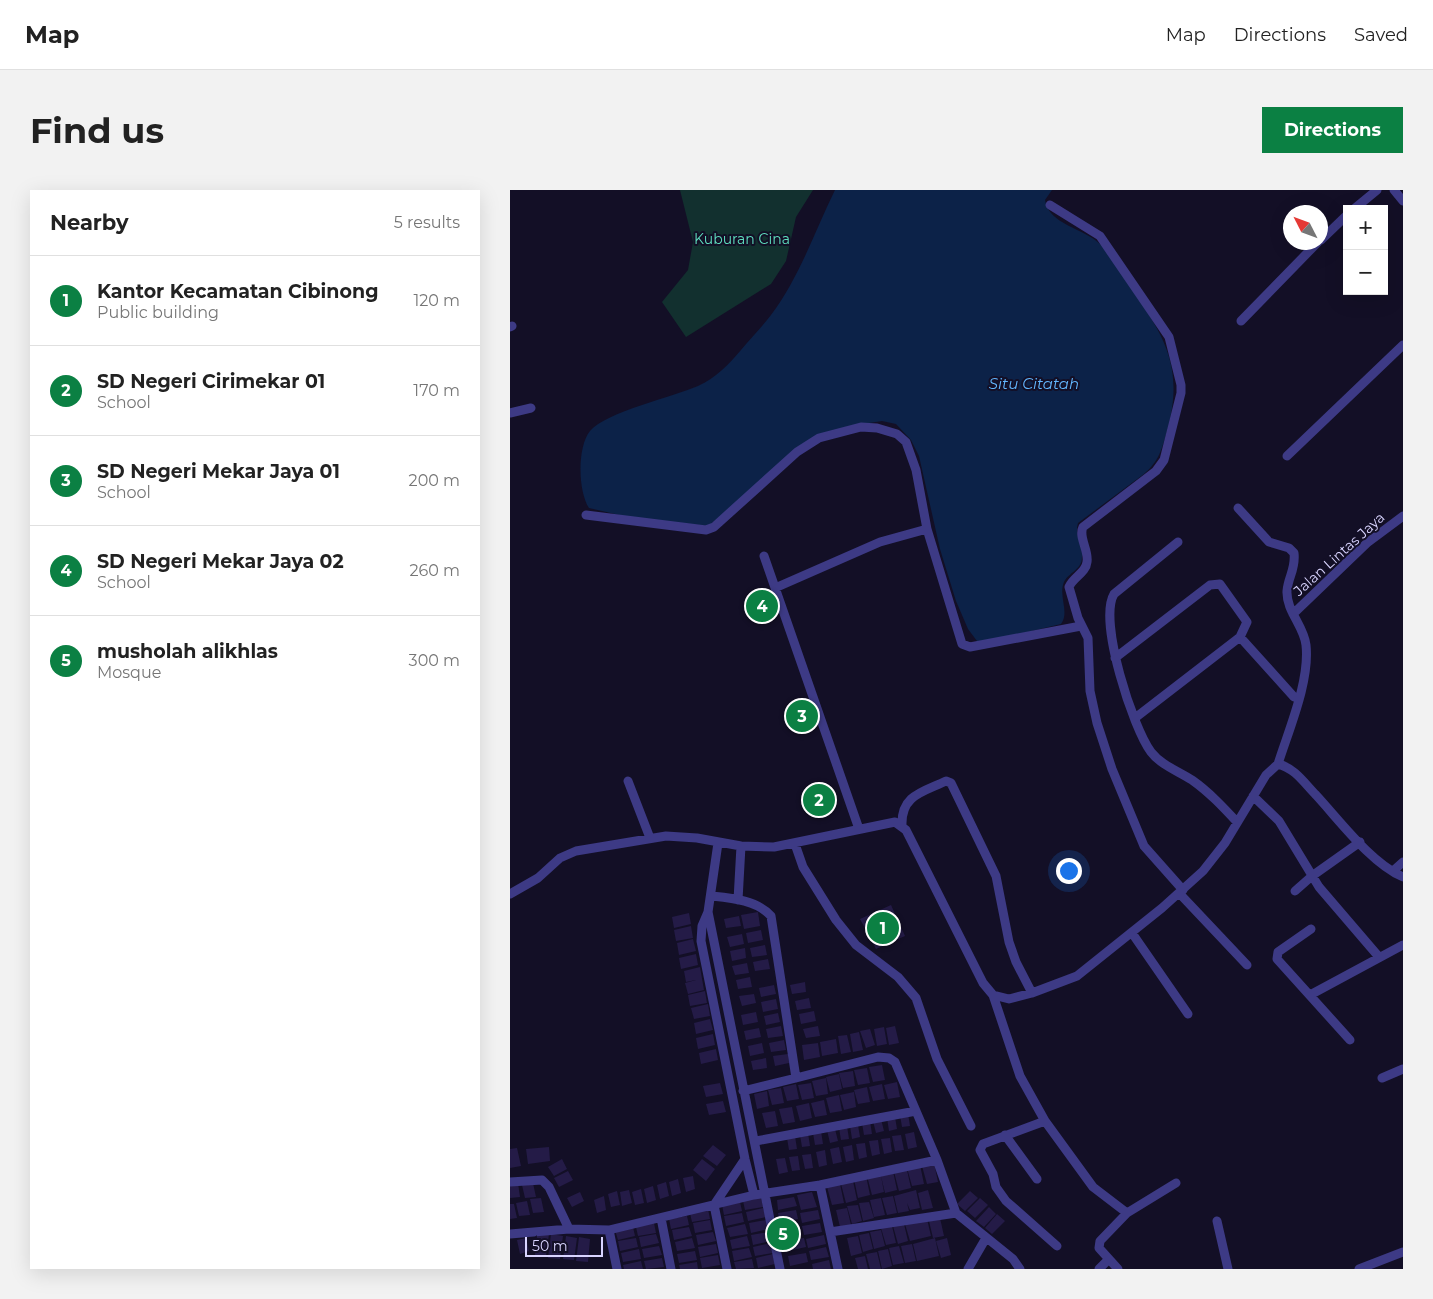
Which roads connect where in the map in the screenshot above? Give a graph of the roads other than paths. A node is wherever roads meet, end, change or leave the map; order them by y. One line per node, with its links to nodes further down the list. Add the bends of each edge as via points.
1 (1377, 190): 5 (street)
2 (1394, 190): 3 (street)
3 (1403, 201)
4 (1050, 205): 22 (street, via 1100,236 1169,337 1181,385 1160,465 1081,531 1087,565 1069,587)
5 (1359, 205)
6 (1343, 219): 7 (street)
7 (1328, 233)
8 (1310, 250): 9 (street)
9 (1241, 321)
10 (1403, 345): 13 (street)
11 (531, 408): 12 (street)
12 (510, 413)
13 (1287, 456)
14 (1238, 508): 21 (street, via 1269,542 1289,548 1294,553 1294,570 1287,590)
15 (586, 515): 17 (street, via 706,530 714,527 806,445 830,433 872,427 890,431 906,442 916,470)
16 (1403, 516): 21 (street, Jalan Lintas Jaya, via 1367,543)
17 (927, 529): 20 (street, via 873,545); 22 (street, via 962,644 970,647)
18 (1178, 542): 24 (street, via 1112,597 1110,635)
19 (764, 556): 20 (street)
20 (775, 588): 32 (street)
21 (1293, 614): 27 (street, via 1306,642 1306,664)
22 (1081, 626): 43 (street, via 1090,644 1090,691 1096,723 1112,769 1144,846)
23 (1240, 637): 24 (street, via 1247,627 1246,618 1220,584 1214,583); 25 (street); 26 (street)
24 (1115, 658): 26 (street)
25 (1294, 697)
26 (1135, 718): 30 (street, via 1144,741 1156,757 1192,780)
27 (1278, 764): 29 (street, via 1266,775); 35 (street, via 1297,775)
28 (628, 781): 33 (street)
29 (1253, 796): 30 (street); 40 (street, via 1279,821)
30 (1237, 822): 43 (street, via 1215,856)
31 (902, 825): 32 (street, via 890,822); 53 (street, via 902,810 910,799 946,781 951,783 996,876 1009,942); 55 (street, via 983,983)
32 (859, 829): 36 (street)
33 (650, 838): 34 (street, via 683,837); 44 (street, via 568,854 538,878)
34 (718, 842): 37 (street); 45 (street)
35 (1360, 842): 39 (street); 40 (street)
36 (795, 844): 37 (street); 64 (street, via 803,867 836,920 856,945 898,977 916,998 937,1059)
37 (741, 846): 46 (street)
38 (1403, 862): 39 (street)
39 (1393, 871): 41 (street)
40 (1312, 876): 42 (street); 51 (street, via 1336,909)
41 (1403, 877)
42 (1295, 891)
43 (1181, 892): 49 (street); 52 (street)
44 (510, 894)
45 (711, 896): 46 (street); 47 (street)
46 (738, 900): 59 (street, via 763,909 771,916)
47 (708, 912): 61 (street); 67 (street, via 702,926 701,941)
48 (1311, 929): 54 (street, via 1276,956)
49 (1132, 933): 53 (street, via 1077,976); 56 (street)
50 (1403, 945): 51 (street)
51 (1379, 957): 54 (street)
52 (1247, 965)
53 (1032, 993): 55 (street, via 1009,999)
54 (1310, 994): 57 (street)
55 (993, 995): 63 (street, via 1015,1061)
56 (1188, 1014)
57 (1350, 1040)
58 (1403, 1069): 60 (street)
59 (796, 1078): 61 (street); 62 (street, via 878,1057 889,1058 898,1069)
60 (1382, 1078)
61 (743, 1091): 66 (street)
62 (916, 1111): 66 (street); 68 (street)
63 (1045, 1121): 65 (street); 79 (street, via 1093,1188)
64 (971, 1126)
65 (1005, 1135): 70 (street); 87 (street, via 980,1146 996,1187 1013,1209)
66 (756, 1141): 75 (street)
67 (745, 1159): 69 (street); 71 (street)
68 (937, 1160): 74 (street); 78 (street)
69 (736, 1173): 71 (street); 77 (street)
70 (1037, 1180)
71 (751, 1181): 75 (street); 76 (street)
72 (510, 1182): 82 (street, via 542,1180 549,1187)
73 (1176, 1183): 79 (street)
74 (820, 1185): 75 (street); 84 (street)
75 (765, 1190): 76 (street); 93 (street)
76 (754, 1195): 77 (street)
77 (714, 1205): 80 (street); 92 (street)
78 (956, 1213): 84 (street); 86 (street)
79 (1127, 1213): 89 (street, via 1100,1241 1099,1248)
80 (661, 1218): 83 (street); 91 (street)
81 (1217, 1221): 99 (street)
82 (569, 1229): 83 (street); 85 (street)
83 (609, 1230): 90 (street)
84 (830, 1232): 94 (street)
85 (510, 1234)
86 (986, 1238): 95 (street); 96 (street, via 1013,1259)
87 (1057, 1246)
88 (1403, 1252): 100 (street)
89 (1108, 1259): 97 (street); 98 (street)
90 (617, 1269)
91 (671, 1269)
92 (727, 1269)
93 (780, 1269)
94 (838, 1269)
95 (968, 1269)
96 (1020, 1269)
97 (1099, 1269)
98 (1118, 1269)
99 (1228, 1269)
100 (1359, 1269)

